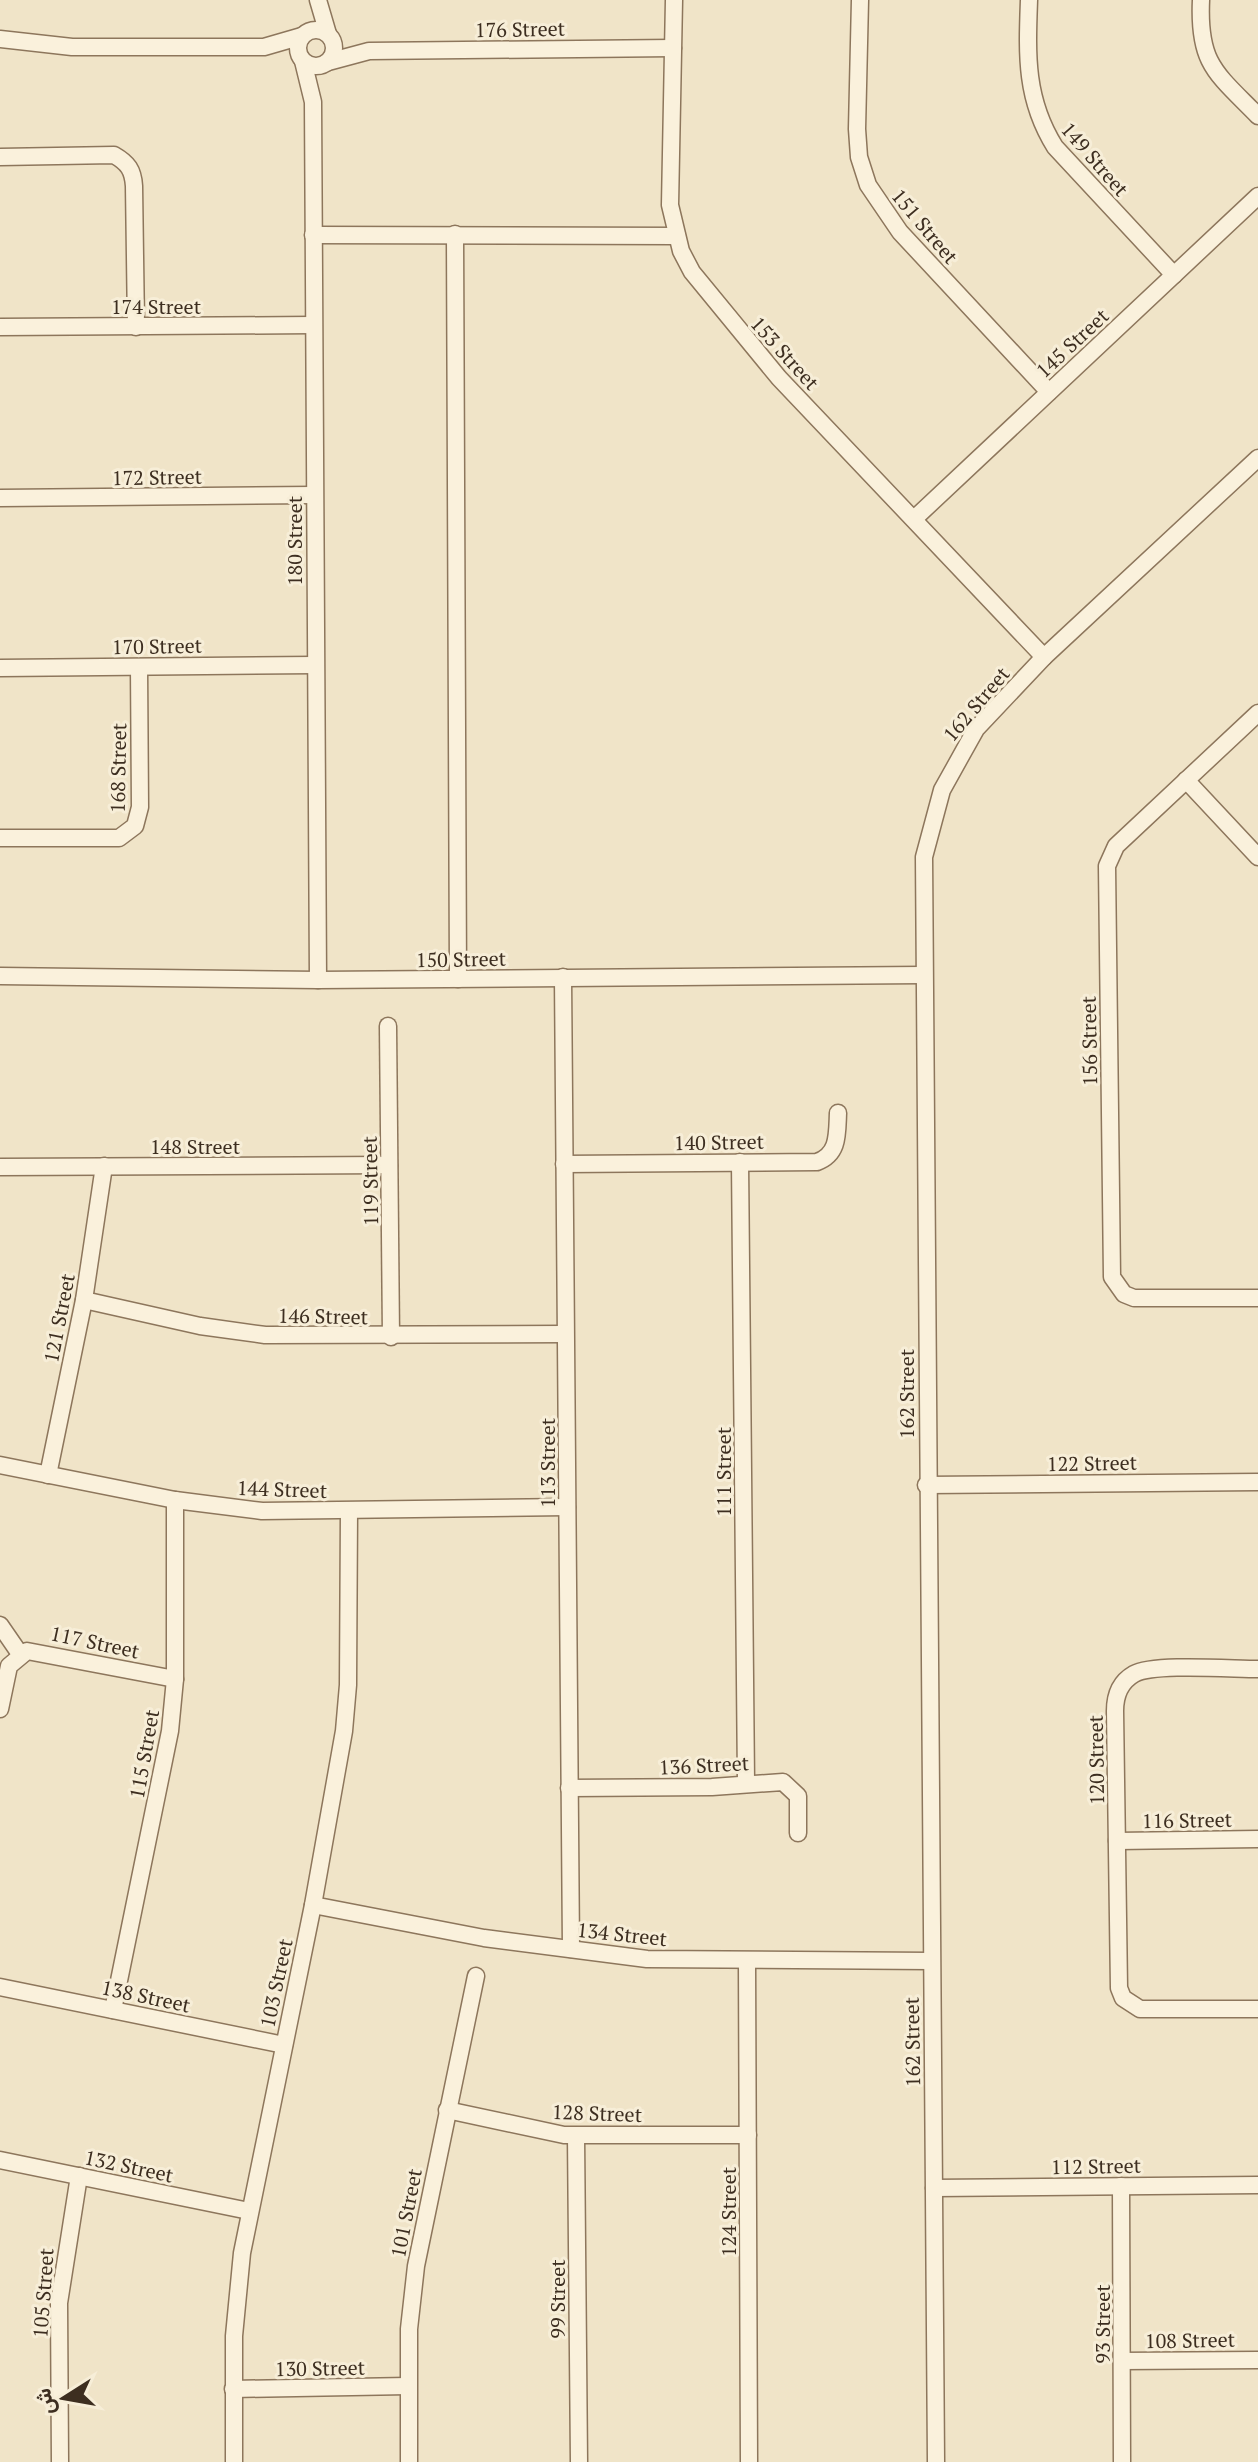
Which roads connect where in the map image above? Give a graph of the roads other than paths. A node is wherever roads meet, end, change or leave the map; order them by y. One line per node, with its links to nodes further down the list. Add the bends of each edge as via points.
1 (317, 0): 6 (street); 7 (street)
2 (674, 0): 10 (street, 153 Street)
3 (860, 0): 25 (street, 151 Street, via 857,129 868,185 900,232)
4 (1029, 0): 21 (street, 149 Street, via 1028,81 1042,127)
5 (1201, 0): 15 (street, via 1204,52 1212,68)
6 (303, 35): 7 (street, via 316,30); 9 (street); 12 (street, via 298,48)
7 (329, 35): 11 (street, 176 Street); 13 (street, via 334,52)
8 (0, 39): 9 (street, via 72,47)
9 (264, 47): 12 (street)
10 (673, 48): 11 (street, 176 Street); 20 (street, 153 Street, via 669,181)
11 (369, 51): 13 (street, 176 Street)
12 (303, 61): 13 (street, via 315,66); 14 (street, 180 Street)
13 (328, 62): 14 (street, 180 Street)
14 (313, 102): 19 (street, 180 Street)
15 (1258, 116)
16 (0, 157): 24 (street, via 114,155 126,162 134,186)
17 (1258, 196): 21 (street, 145 Street)
18 (455, 234): 19 (street); 20 (street); 41 (street)
19 (313, 235): 22 (street, 180 Street)
20 (677, 236): 29 (street, 153 Street, via 712,301)
21 (1174, 275): 25 (street, 145 Street)
22 (313, 325): 24 (street, 174 Street); 27 (street, 180 Street)
23 (0, 327): 24 (street, 174 Street)
24 (136, 327)
25 (1049, 392): 29 (street, 145 Street)
26 (1258, 458): 30 (street, 162 Street)
27 (314, 495): 28 (street, 172 Street); 31 (street, 180 Street)
28 (0, 498)
29 (914, 519): 30 (street, 153 Street)
30 (1044, 657): 38 (street, 162 Street, via 976,729 942,790 924,857)
31 (315, 665): 32 (street, 170 Street); 42 (street, 180 Street)
32 (139, 667): 33 (street, 170 Street); 36 (street, 168 Street, via 140,807 135,826 119,838)
33 (0, 668)
34 (1258, 713): 35 (street, 156 Street)
35 (1186, 780): 37 (street); 50 (street, 156 Street, via 1116,846 1107,866 1112,1277 1124,1294 1134,1298)
36 (0, 838)
37 (1258, 857)
38 (923, 975): 40 (street, 150 Street); 57 (street, 162 Street)
39 (0, 976): 42 (street, 150 Street)
40 (563, 977): 41 (street, 150 Street); 46 (street, 113 Street)
41 (458, 979): 42 (street, 150 Street)
42 (318, 980)
43 (388, 1026): 47 (street, 119 Street)
44 (838, 1113): 45 (street, 140 Street, via 835,1146 825,1159)
45 (740, 1162): 46 (street, 140 Street); 66 (street, 111 Street)
46 (564, 1164): 52 (street, 113 Street)
47 (389, 1165): 48 (street, 148 Street); 53 (street, 119 Street)
48 (104, 1166): 49 (street, 148 Street); 51 (street, 121 Street)
49 (0, 1167)
50 (1258, 1298)
51 (84, 1300): 53 (street, 146 Street, via 232,1331); 55 (street, 121 Street)
52 (565, 1334): 53 (street, 146 Street); 59 (street, 113 Street)
53 (391, 1337)
54 (0, 1465): 55 (street, 144 Street)
55 (48, 1475): 58 (street, 144 Street)
56 (1258, 1482): 57 (street, 122 Street)
57 (926, 1485): 73 (street, 162 Street)
58 (175, 1500): 60 (street, 144 Street, via 262,1511); 64 (street, 115 Street)
59 (567, 1507): 60 (street, 144 Street); 67 (street, 113 Street)
60 (349, 1511): 71 (street, 103 Street, via 346,1711)
61 (0, 1625): 62 (street)
62 (20, 1654): 64 (street, 117 Street, via 34,1650); 65 (street, 117 Street, via 9,1666)
63 (1258, 1669): 70 (street, 120 Street, via 1146,1670 1126,1680 1115,1700)
64 (175, 1679): 78 (street, 115 Street, via 170,1731)
65 (0, 1709)
66 (746, 1782): 67 (street, 136 Street); 68 (street, 136 Street, via 783,1782 795,1789)
67 (569, 1788): 72 (street, 113 Street)
68 (798, 1833)
69 (1258, 1839): 70 (street, 116 Street)
70 (1117, 1841): 77 (street, 120 Street, via 1118,1978 1123,1998 1140,2009)
71 (313, 1905): 72 (street, 134 Street, via 398,1924); 79 (street, 103 Street)
72 (571, 1949): 74 (street, 134 Street, via 647,1959)
73 (931, 1961): 74 (street, 134 Street); 87 (street, 162 Street)
74 (747, 1962): 81 (street, 124 Street)
75 (476, 1976): 80 (street, 101 Street)
76 (0, 1987): 78 (street, 138 Street)
77 (1258, 2009)
78 (113, 2010): 79 (street, 138 Street)
79 (284, 2045): 88 (street, 103 Street)
80 (447, 2110): 82 (street, 128 Street); 91 (street, 101 Street, via 416,2266)
81 (748, 2135): 82 (street, 128 Street); 97 (street, 124 Street)
82 (576, 2136): 96 (street, 99 Street)
83 (0, 2160): 84 (street, 132 Street)
84 (79, 2176): 88 (street, 132 Street); 93 (street, 105 Street, via 60,2290)
85 (1258, 2185): 86 (street, 112 Street)
86 (1121, 2186): 87 (street, 112 Street); 90 (street, 93 Street)
87 (934, 2188): 98 (street, 162 Street)
88 (249, 2211): 92 (street, 103 Street, via 237,2294)
89 (1258, 2360): 90 (street, 108 Street)
90 (1122, 2361): 99 (street, 93 Street)
91 (408, 2386): 92 (street, 130 Street); 95 (street, 101 Street)
92 (233, 2389): 94 (street, 103 Street)
93 (60, 2462)
94 (234, 2462)
95 (409, 2462)
96 (579, 2462)
97 (749, 2462)
98 (936, 2462)
99 (1122, 2462)

